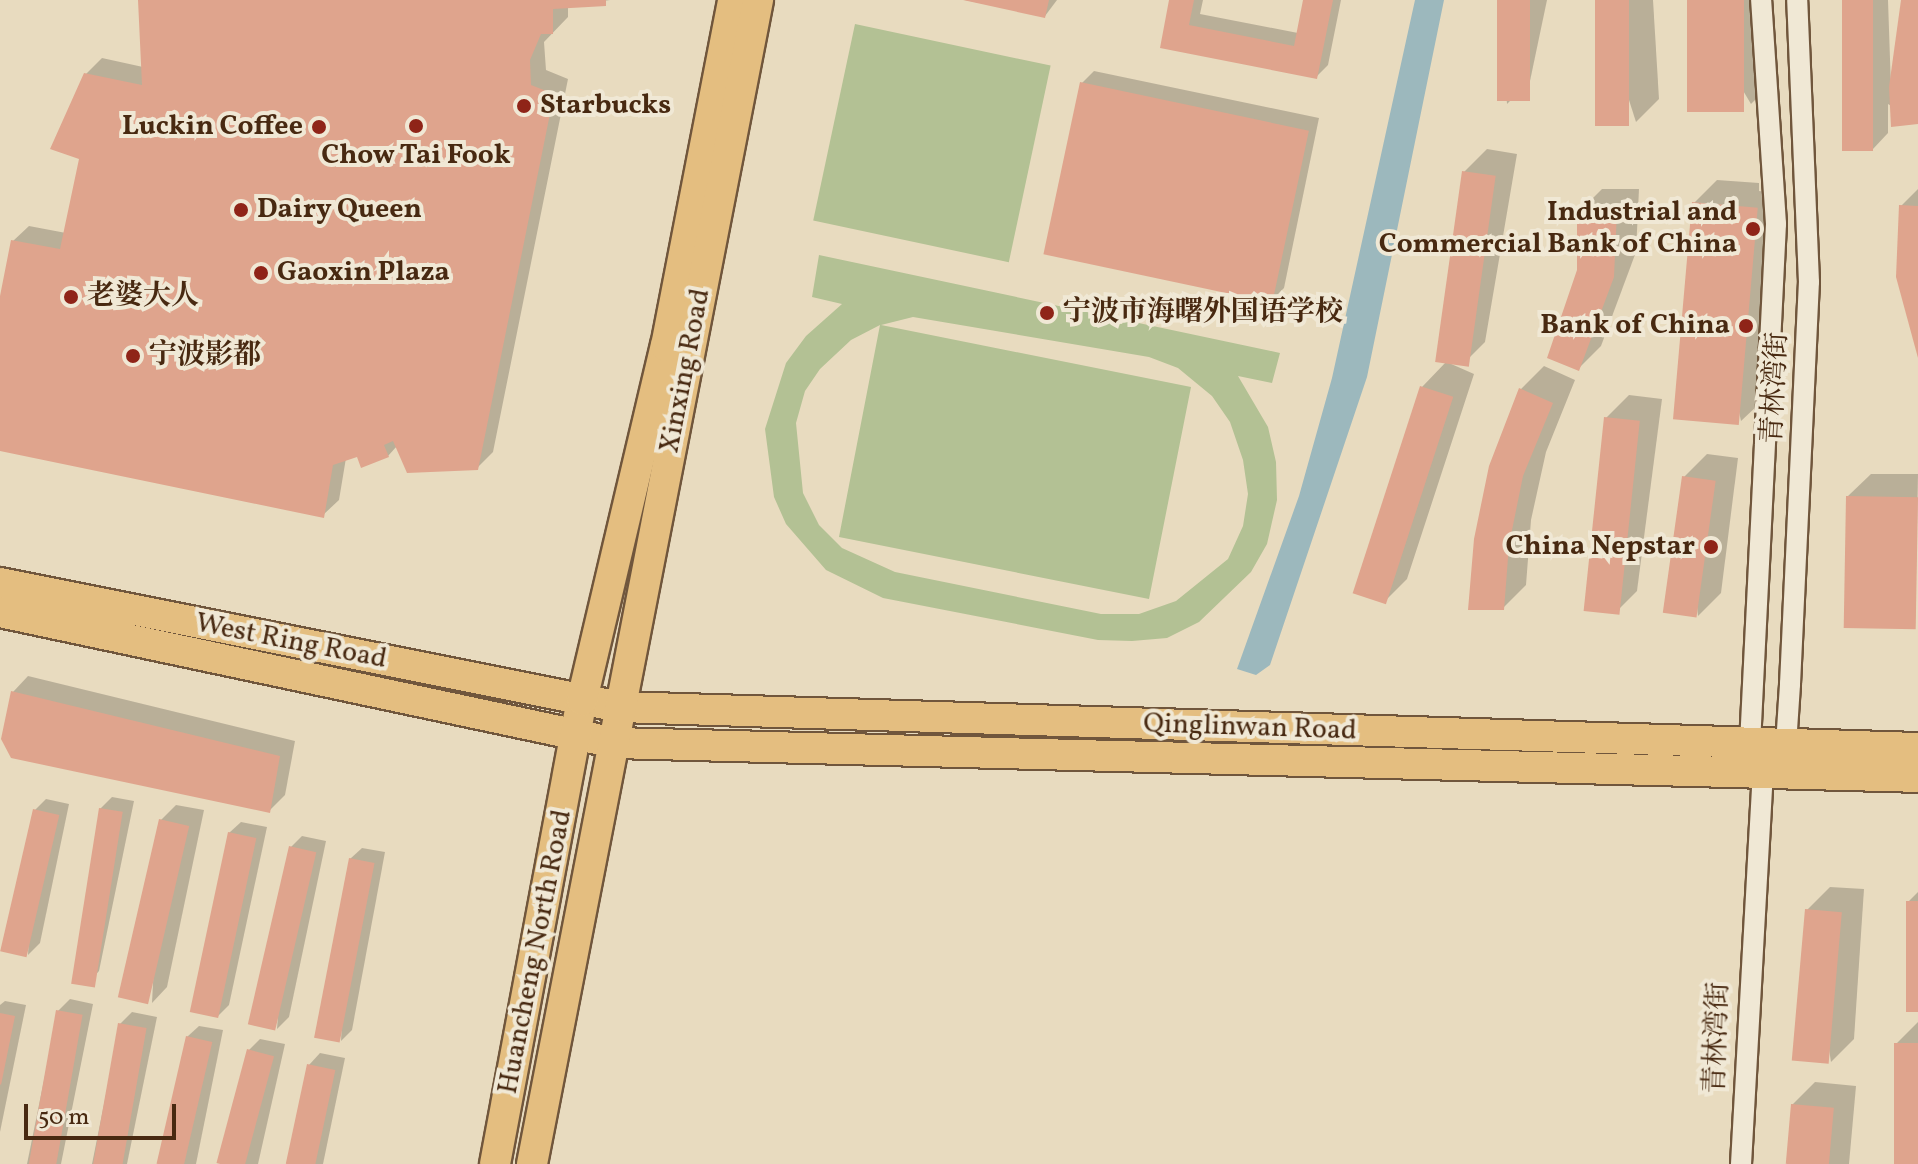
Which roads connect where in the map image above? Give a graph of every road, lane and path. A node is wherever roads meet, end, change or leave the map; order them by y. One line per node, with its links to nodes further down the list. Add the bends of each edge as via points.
1 (733, 0): 7 (main road, Xinxing Road, via 666,346)
2 (758, 0): 8 (main road, Xinxing Road)
3 (1761, 0): 13 (street, 青林湾街, via 1776,224)
4 (1797, 0): 11 (street, 青林湾街, via 1809,282)
5 (0, 583): 7 (main road, West Ring Road)
6 (0, 612): 9 (main road, Qinglinwan Road)
7 (582, 700): 8 (main road, Qinglinwan Road); 9 (main road, Xinxing Road)
8 (620, 707): 10 (main road, Xinxing Road); 13 (main road, Qinglinwan Road)
9 (578, 739): 10 (main road, Qinglinwan Road); 15 (main road, Huancheng North Road)
10 (615, 743): 13 (main road, Qinglinwan Road); 16 (main road, Huancheng North Road)
11 (1786, 745): 12 (main road, Qinglinwan Road); 13 (main road, Qinglinwan Road)
12 (1918, 748)
13 (1756, 757): 14 (main road, Qinglinwan Road); 17 (street, 青林湾街)
14 (1918, 777)
15 (495, 1164)
16 (532, 1164)
17 (1741, 1164)

